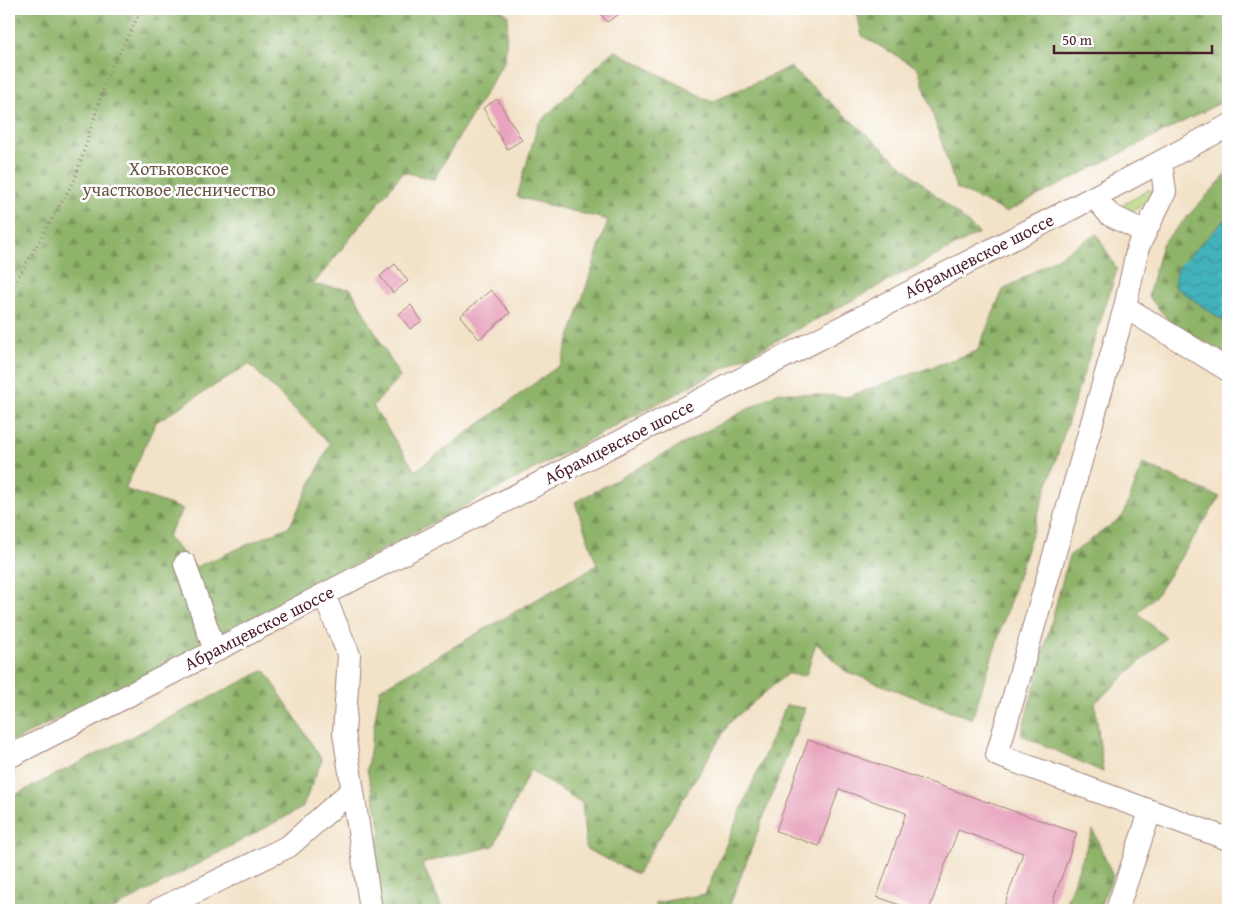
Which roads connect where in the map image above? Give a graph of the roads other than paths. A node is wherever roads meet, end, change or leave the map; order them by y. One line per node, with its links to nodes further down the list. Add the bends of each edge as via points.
1 (1228, 126): 2 (street, Абрамцевское шоссе)
2 (1161, 162): 3 (street, Абрамцевское шоссе); 4 (street, via 1165,192)
3 (1094, 197): 4 (street, via 1110,215); 8 (street, Абрамцевское шоссе)
4 (1145, 232): 5 (street, via 1138,247)
5 (1125, 307): 6 (street); 12 (street, via 997,755)
6 (1228, 370)
7 (185, 564): 9 (street)
8 (324, 595): 9 (street, Абрамцевское шоссе); 11 (street, via 349,655 344,733)
9 (215, 651): 10 (street, Абрамцевское шоссе)
10 (9, 757)
11 (352, 790): 14 (street, via 289,846); 15 (street)
12 (1150, 812): 13 (street); 16 (street)
13 (1228, 839)
14 (158, 910)
15 (371, 910)
16 (1117, 910)

